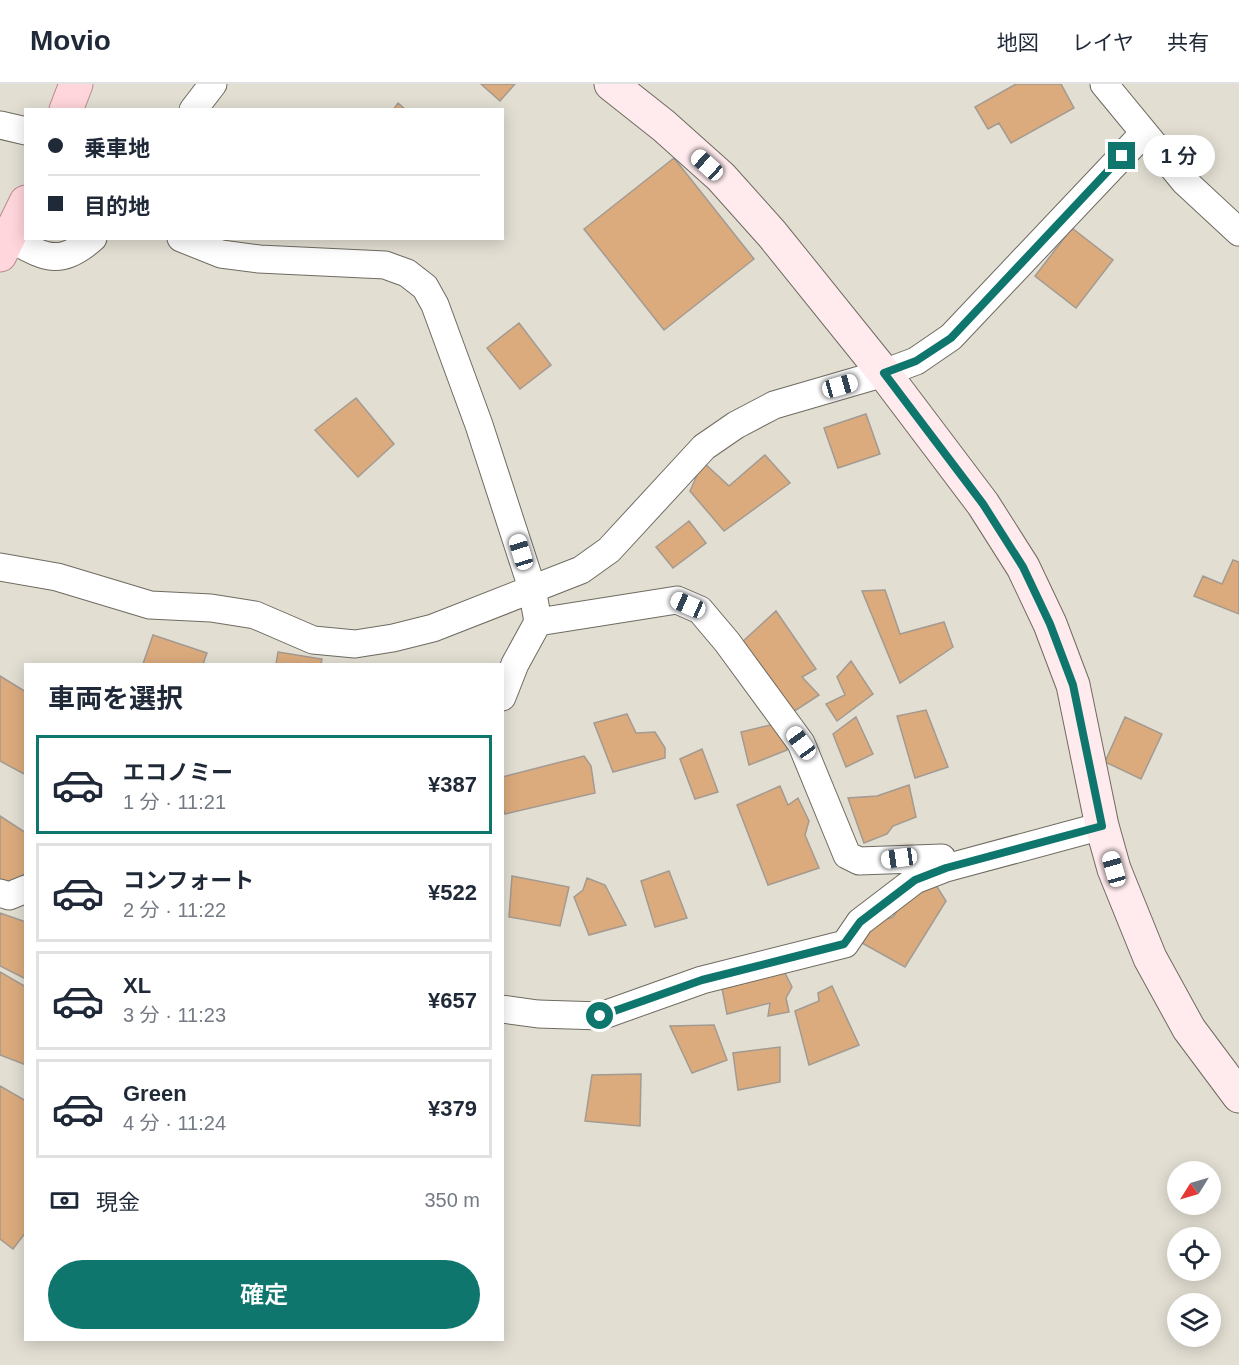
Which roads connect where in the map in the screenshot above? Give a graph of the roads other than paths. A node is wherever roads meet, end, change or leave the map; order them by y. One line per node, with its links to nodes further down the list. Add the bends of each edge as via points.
1 (76, 84): 5 (main road)
2 (213, 84): 6 (street)
3 (611, 84): 15 (street, via 721,177)
4 (1104, 84): 9 (street)
5 (67, 108)
6 (195, 108)
7 (0, 124): 8 (street)
8 (24, 130)
9 (1144, 133): 11 (street, via 1184,181); 15 (street, via 951,338 916,361)
10 (24, 206): 14 (main road)
11 (1239, 232)
12 (91, 240): 14 (street, via 64,258)
13 (186, 240): 17 (street, via 221,254 259,259 385,265 407,273 425,286 479,424)
14 (4, 247)
15 (884, 373): 17 (street, via 774,405 736,425 704,447 609,550 582,570); 20 (street, via 983,504 1023,567 1073,685)
16 (0, 567): 17 (street, via 57,577 150,605 255,615 313,640 355,644 433,628)
17 (532, 588): 18 (street)
18 (538, 622): 19 (street); 21 (street, via 677,600 700,610 801,743 847,855 859,861 942,858)
19 (504, 692)
20 (1102, 826): 21 (street); 25 (street, via 1114,869 1150,958 1189,1029)
21 (946, 868): 24 (street, via 915,880 860,922 844,944 702,980 600,1016)
22 (24, 891): 23 (street, via 9,896)
23 (0, 893)
24 (504, 1009)
25 (1239, 1096)

